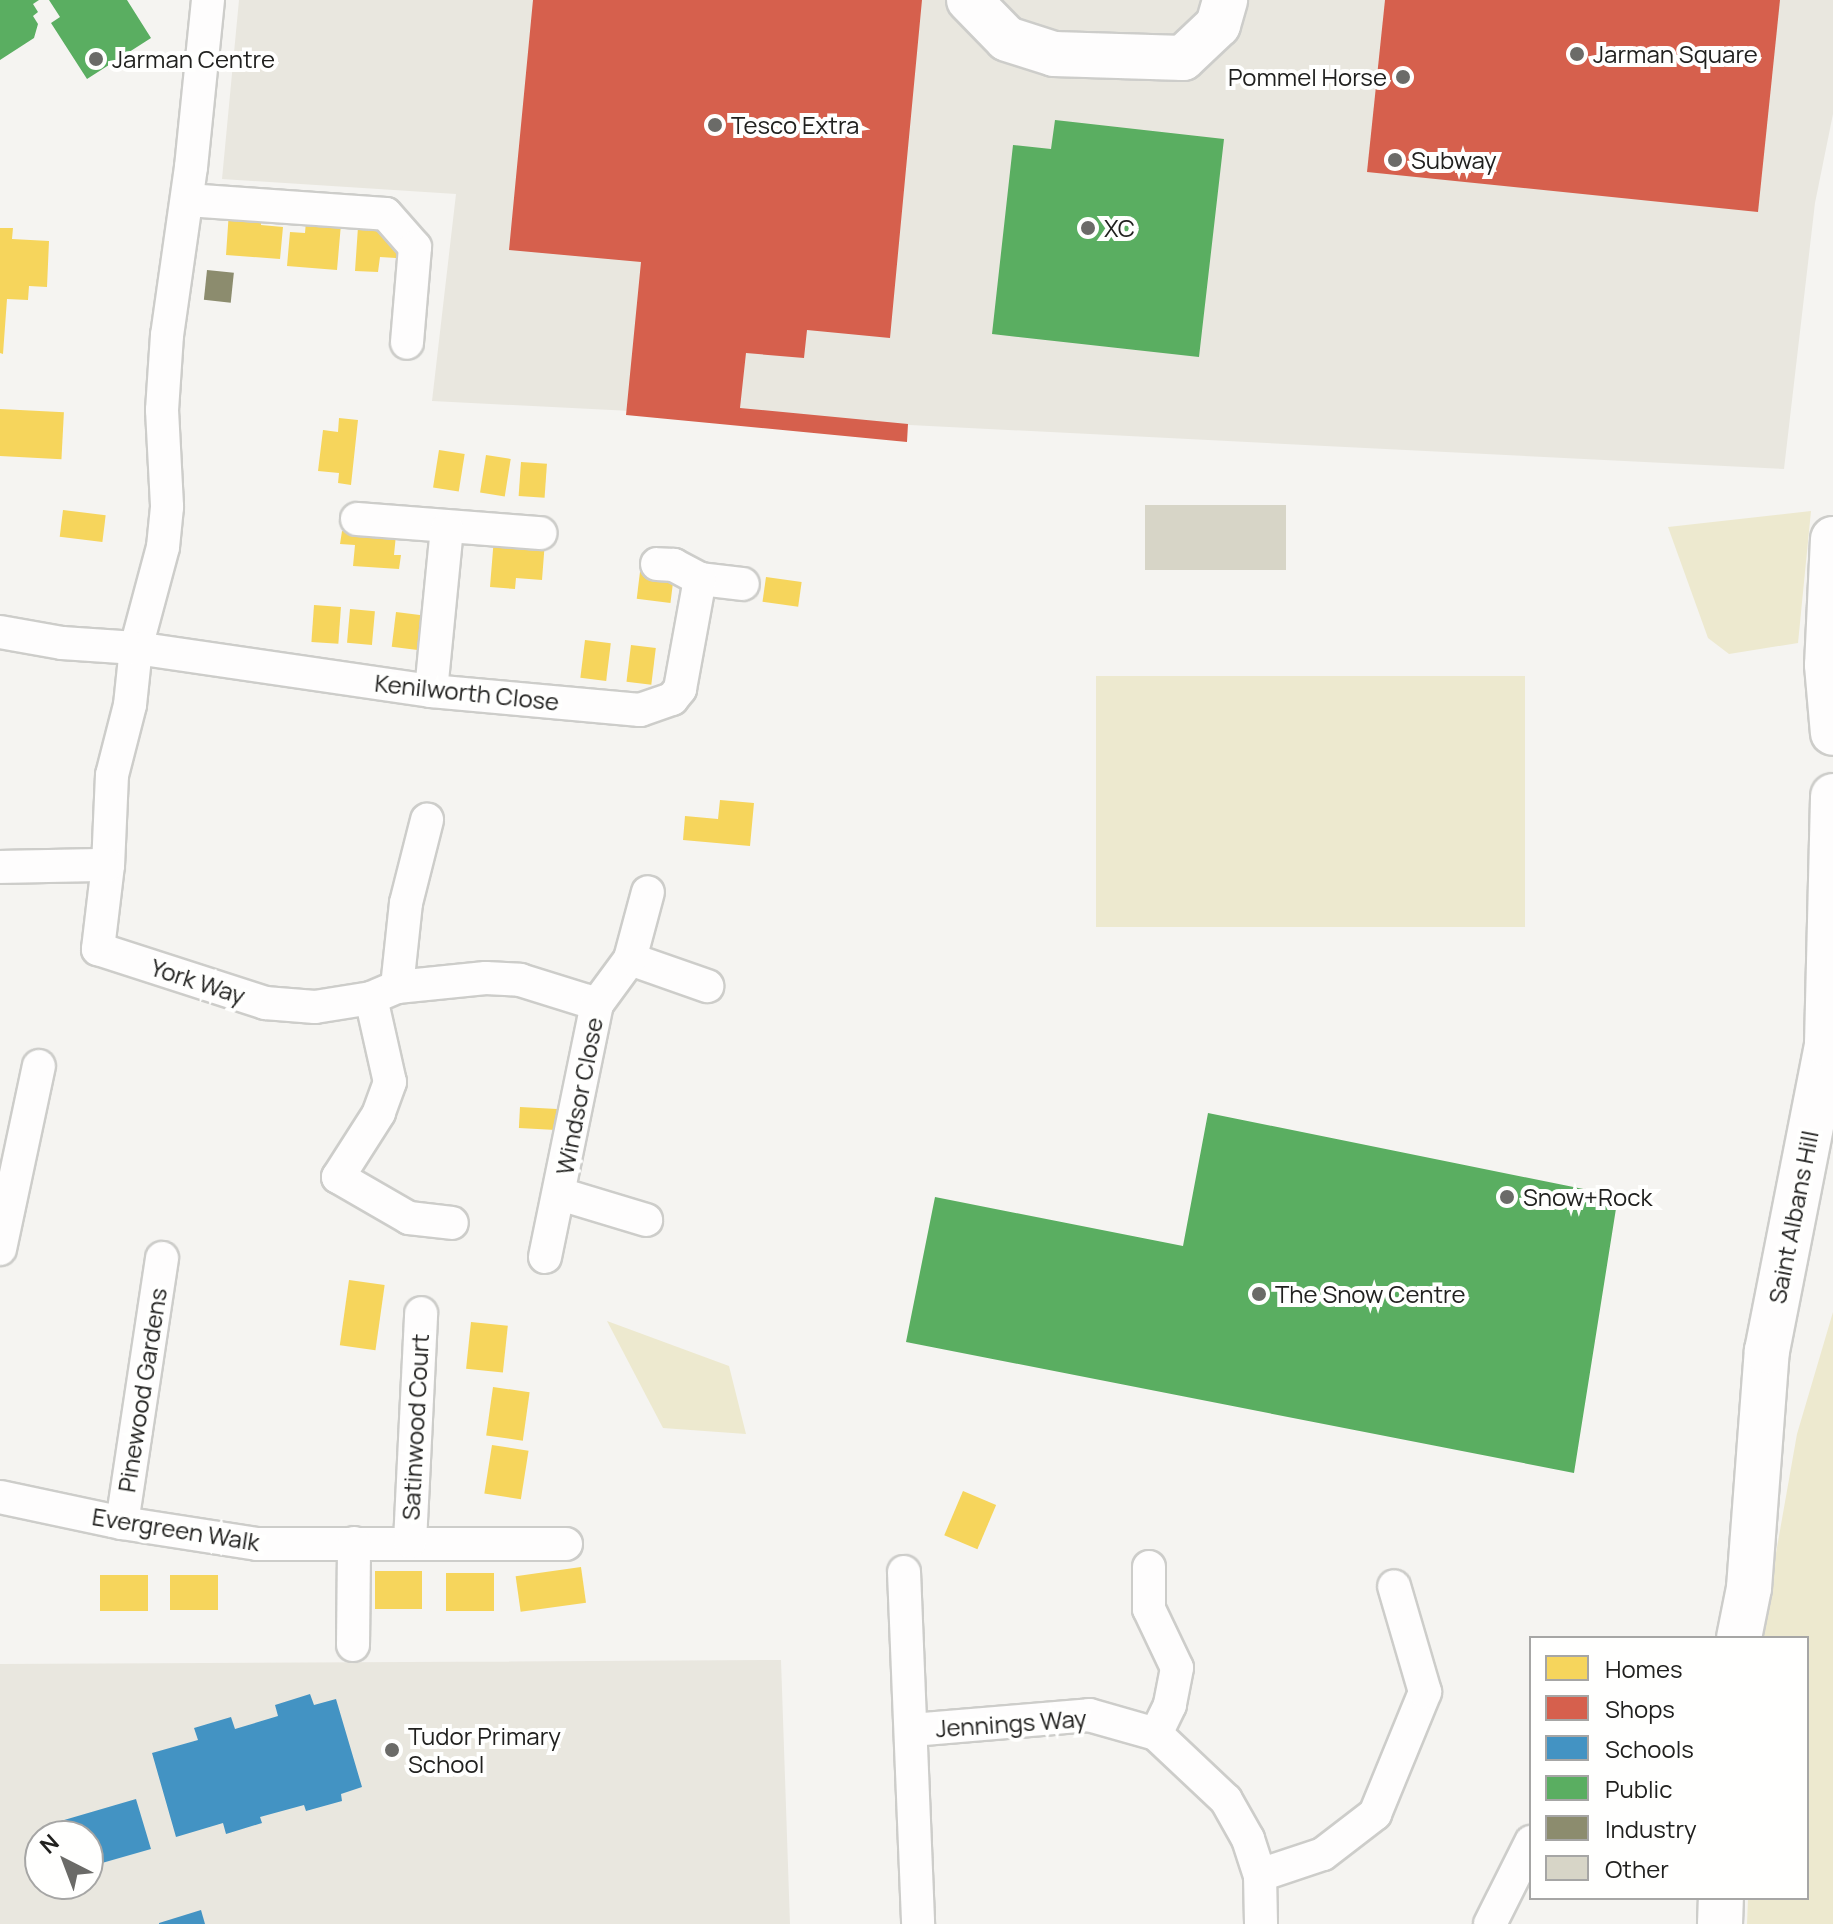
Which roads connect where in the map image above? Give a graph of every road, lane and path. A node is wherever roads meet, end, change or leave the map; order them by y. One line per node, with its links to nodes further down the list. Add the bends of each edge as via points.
1 (208, 0): 4 (street, York Way)
2 (969, 0): 3 (street, via 1007,39 1054,54 1183,58 1218,25)
3 (1225, 0)
4 (187, 200): 5 (street, via 386,214 415,247); 14 (street, York Way, via 167,335 163,547)
5 (407, 343)
6 (357, 519): 7 (street)
7 (447, 529): 8 (street); 15 (street)
8 (540, 533)
9 (1833, 539): 16 (street, via 1827,665)
10 (657, 564): 11 (street, via 674,565)
11 (700, 579): 12 (street); 15 (street, Kenilworth Close, via 680,689 663,703 640,710)
12 (743, 584)
13 (0, 632): 14 (street, Kenilworth Close)
14 (136, 648): 15 (street, Kenilworth Close); 19 (street, York Way, via 130,705 112,775)
15 (431, 691)
16 (1833, 733)
17 (1833, 796): 42 (street, Saint Albans Hill, via 1827,1044 1767,1351 1749,1588)
18 (427, 820): 24 (street)
19 (108, 865): 20 (street); 24 (street, York Way, via 90,960 265,1003 315,1007)
20 (0, 867)
21 (648, 892): 22 (street, Windsor Close)
22 (630, 959): 23 (street); 25 (street, Windsor Close)
23 (707, 986)
24 (384, 993): 25 (street, York Way, via 486,978 520,980); 29 (street, via 390,1082 379,1113 338,1177 409,1218)
25 (597, 1004): 27 (street, Windsor Close)
26 (39, 1066): 30 (street)
27 (560, 1194): 28 (street, Windsor Close); 31 (street, Windsor Close)
28 (646, 1220)
29 (452, 1223)
30 (0, 1249)
31 (545, 1257)
32 (162, 1258): 35 (street, Pinewood Gardens)
33 (421, 1313): 36 (street, Satinwood Court)
34 (0, 1497): 35 (street, Evergreen Walk)
35 (122, 1523): 37 (street, Evergreen Walk, via 257,1544)
36 (410, 1542): 37 (street, Evergreen Walk); 38 (street, Evergreen Walk)
37 (354, 1543): 43 (street)
38 (566, 1544)
39 (1149, 1567): 45 (street, via 1149,1609 1177,1668 1170,1705)
40 (904, 1572): 44 (street, Jennings Way)
41 (1394, 1586): 47 (street, via 1425,1692 1375,1814 1323,1854)
42 (1739, 1636)
43 (353, 1645)
44 (912, 1730): 45 (street, Jennings Way, via 1089,1715); 49 (street, Jennings Way)
45 (1156, 1734): 47 (street, Jennings Way, via 1226,1800)
46 (1529, 1846): 51 (street)
47 (1260, 1875): 50 (street, Jennings Way)
48 (1721, 1900): 52 (street)
49 (918, 1924)
50 (1261, 1924)
51 (1490, 1924)
52 (1720, 1924)

